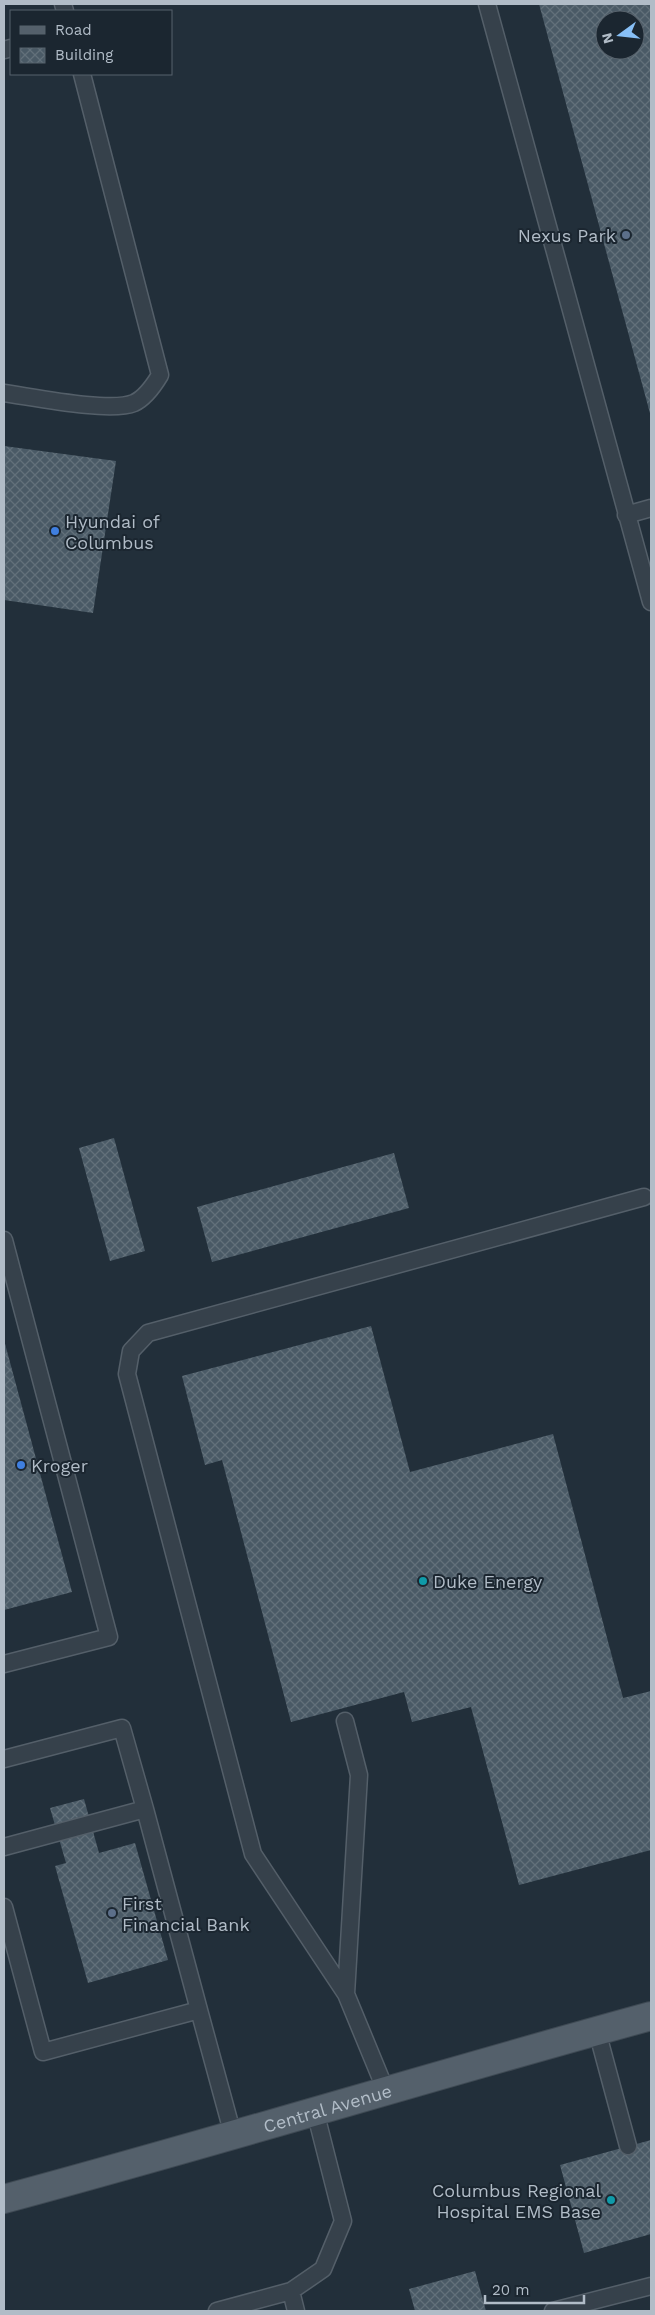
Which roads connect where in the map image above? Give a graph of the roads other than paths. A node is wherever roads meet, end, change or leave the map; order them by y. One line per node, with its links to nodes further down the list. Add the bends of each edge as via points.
1 (487, 4): 5 (lane)
2 (82, 75): 3 (lane, via 160,375 135,403 113,408)
3 (4, 393)
4 (651, 508): 5 (lane)
5 (626, 515): 6 (lane)
6 (651, 602)
7 (644, 1197): 15 (lane, via 148,1333 131,1351 127,1374 252,1854)
8 (4, 1240): 9 (lane, via 109,1636)
9 (4, 1664)
10 (345, 1721): 15 (lane, via 359,1775)
11 (4, 1759): 12 (lane, via 122,1728)
12 (145, 1809): 13 (lane); 16 (lane)
13 (4, 1847)
14 (4, 1907): 16 (lane, via 43,2052)
15 (346, 1994): 19 (lane)
16 (199, 2010): 21 (lane)
17 (651, 2016): 18 (main road, Central Avenue)
18 (597, 2031): 19 (main road, Central Avenue); 22 (lane)
19 (386, 2091): 20 (main road, Central Avenue)
20 (315, 2112): 21 (main road, Central Avenue); 25 (lane, via 343,2221 323,2269)
21 (233, 2135): 23 (main road, Central Avenue)
22 (628, 2146)
23 (4, 2199)
24 (651, 2286): 28 (lane)
25 (291, 2291): 26 (lane); 27 (lane)
26 (217, 2311)
27 (296, 2311)
28 (553, 2311)

